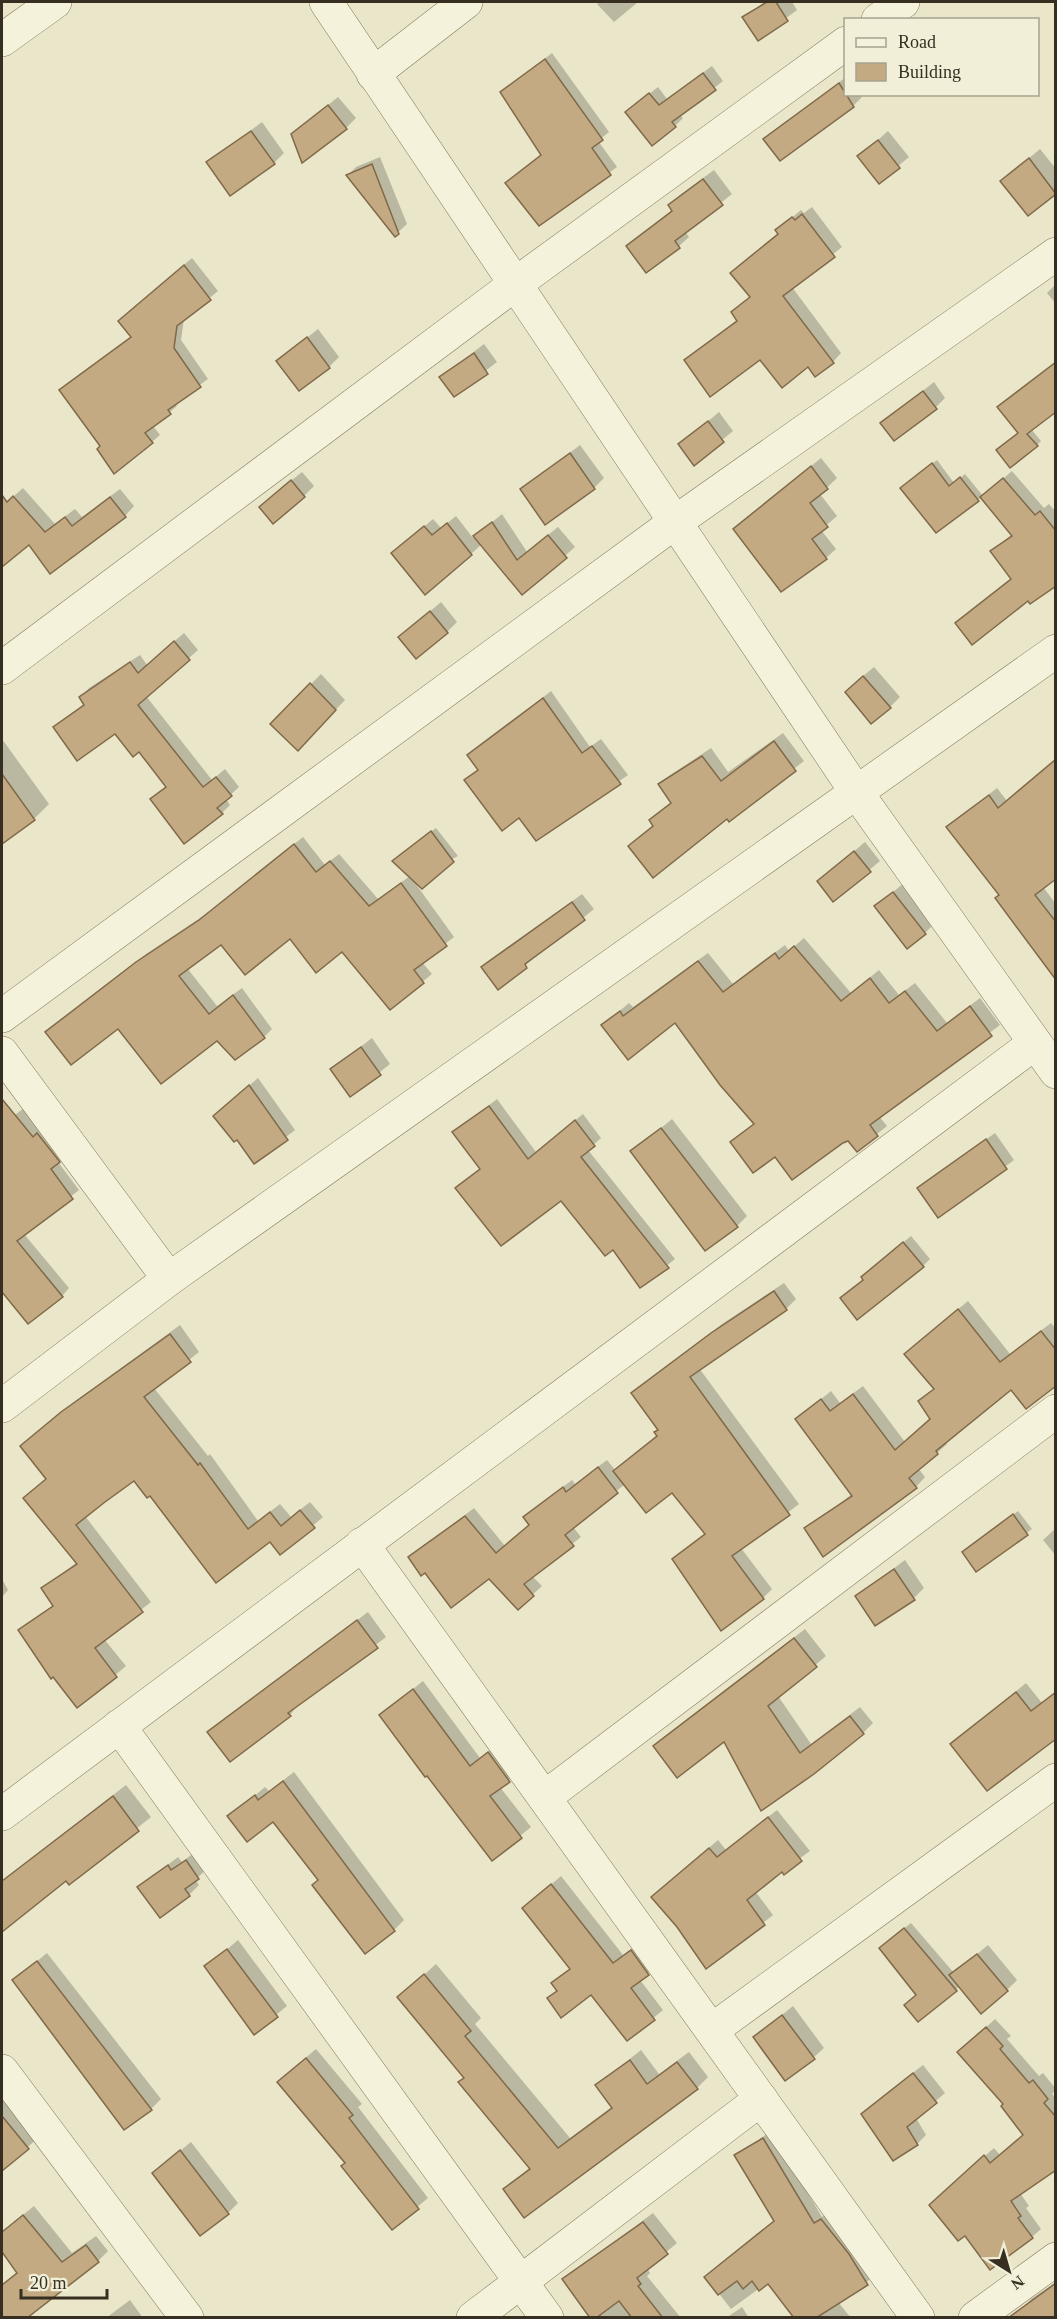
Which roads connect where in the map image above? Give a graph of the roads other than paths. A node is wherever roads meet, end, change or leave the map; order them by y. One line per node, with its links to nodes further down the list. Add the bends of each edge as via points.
1 (55, 2): 6 (street)
2 (326, 2): 8 (street)
3 (466, 2): 8 (street)
4 (903, 2): 5 (street)
5 (881, 18)
6 (2, 40)
7 (844, 44): 10 (street)
8 (373, 74): 10 (street)
9 (1056, 254): 11 (street)
10 (514, 285): 11 (street); 13 (street)
11 (674, 523): 14 (street); 15 (street)
12 (1056, 651): 14 (street)
13 (2, 668)
14 (857, 793): 16 (street); 19 (street)
15 (2, 1016)
16 (1035, 1043): 18 (street); 22 (street)
17 (2, 1053): 19 (street)
18 (1056, 1072)
19 (169, 1279): 20 (street)
20 (2, 1406)
21 (1056, 1411): 25 (street)
22 (362, 1544): 23 (street); 25 (street)
23 (119, 1726): 26 (street); 31 (street)
24 (1056, 1780): 27 (street)
25 (545, 1797): 27 (street)
26 (2, 1814)
27 (712, 2030): 29 (street)
28 (2, 2071): 32 (street)
29 (761, 2099): 31 (street); 35 (street)
30 (1056, 2259): 36 (street)
31 (522, 2282): 33 (street); 34 (street)
32 (187, 2318)
33 (473, 2318)
34 (547, 2318)
35 (918, 2318)
36 (975, 2318)

